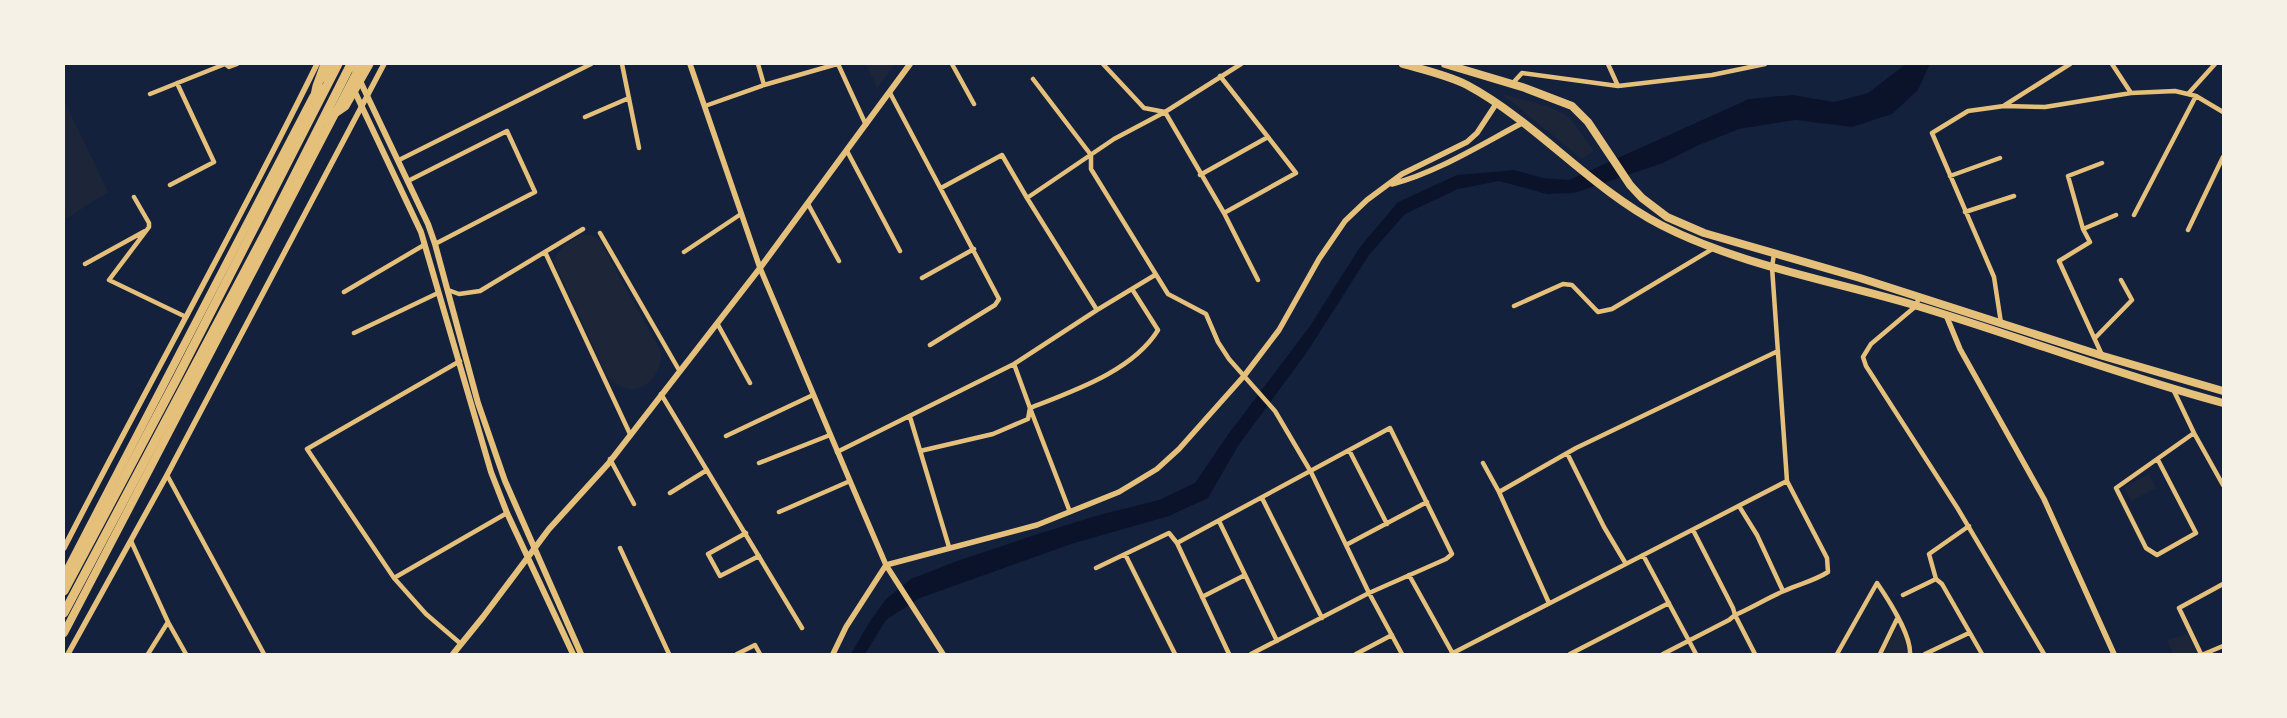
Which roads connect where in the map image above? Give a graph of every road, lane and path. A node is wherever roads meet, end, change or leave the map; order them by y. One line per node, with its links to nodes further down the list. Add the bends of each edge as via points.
1 (237, 64): 29 (street, via 225,64)
2 (317, 64): 106 (street)
3 (325, 64): 48 (highway)
4 (331, 64): 175 (main road)
5 (339, 64): 30 (main road); 48 (highway)
6 (351, 64): 26 (main road); 50 (highway)
7 (361, 64): 26 (main road)
8 (369, 64): 50 (highway, via 345,106)
9 (384, 64): 38 (street)
10 (590, 64): 59 (street)
11 (622, 64): 40 (street)
12 (690, 64): 44 (street)
13 (758, 64): 32 (street)
14 (837, 64): 32 (street); 52 (street)
15 (910, 64): 34 (main road)
16 (952, 64): 41 (street)
17 (1104, 64): 46 (street, via 1144,108)
18 (1241, 64): 27 (street)
19 (1403, 64): 42 (main road, via 1458,81)
20 (1445, 64): 31 (main road)
21 (1608, 64): 33 (street)
22 (1765, 64): 33 (street, via 1712,75)
23 (2070, 64): 45 (street)
24 (2112, 64): 35 (street)
25 (2215, 64): 37 (street)
26 (356, 72): 30 (main road); 38 (main road)
27 (1220, 76): 46 (street); 53 (street)
28 (1032, 79): 56 (street)
29 (177, 83): 36 (street); 64 (street, via 214,162)
30 (351, 84): 43 (main road); 193 (main road)
31 (1512, 84): 33 (street, via 1522,73); 88 (main road, via 1572,106 1588,122 1630,185 1667,217 1704,233)
32 (764, 85): 44 (street)
33 (1618, 86)
34 (890, 93): 52 (main road); 66 (street)
35 (2131, 93): 37 (street, via 2174,91); 45 (street, via 2045,107)
36 (150, 94)
37 (2188, 94): 39 (street)
38 (367, 95): 43 (street); 59 (main road)
39 (2196, 96): 47 (street); 75 (street)
40 (628, 98): 49 (street); 54 (street)
41 (974, 104)
42 (1496, 104): 51 (main road); 65 (street, via 1467,142 1402,174)
43 (362, 106): 82 (main road, via 421,232); 141 (street)
44 (705, 106): 72 (street)
45 (2004, 106): 62 (street, via 1968,111 1932,133)
46 (1165, 112): 56 (street, via 1114,138); 61 (street)
47 (2223, 112)
48 (310, 117): 179 (highway)
49 (586, 117)
50 (322, 122): 186 (highway)
51 (1522, 123): 65 (street, via 1408,180); 83 (main road, via 1626,203 1660,224)
52 (866, 125): 55 (main road)
53 (1268, 138): 61 (street); 73 (street, via 1296,173)
54 (639, 148)
55 (847, 151): 70 (main road); 85 (street)
56 (1091, 155): 69 (street); 93 (street, via 1091,169)
57 (2000, 158): 62 (street)
58 (2223, 158): 79 (street)
59 (398, 160): 63 (main road)
60 (2102, 163): 77 (street, via 2069,174 2067,178)
61 (1200, 174): 73 (street)
62 (1950, 176): 71 (street)
63 (408, 181): 81 (main road); 81 (street, via 508,131 535,192)
64 (170, 185)
65 (1387, 185): 118 (street, via 1337,231 1279,330)
66 (941, 188): 69 (street, via 1002,154); 84 (street)
67 (134, 196): 78 (street, via 149,223)
68 (2014, 196): 71 (street)
69 (1027, 198): 104 (street)
70 (808, 204): 89 (street); 92 (main road)
71 (1965, 212): 108 (street, via 1994,277)
72 (741, 214): 87 (street); 92 (street)
73 (1224, 214): 95 (street)
74 (2116, 215): 77 (street)
75 (2134, 215)
76 (583, 229): 86 (street)
77 (2083, 229): 110 (street, via 2089,244 2059,261)
78 (146, 230): 90 (street); 106 (street, via 109,280)
79 (2188, 230)
80 (600, 233): 117 (street)
81 (435, 244): 98 (main road)
82 (424, 245): 99 (street); 100 (main road)
83 (1716, 248): 91 (main road); 102 (street, via 1612,309 1598,312 1572,285 1563,284)
84 (974, 249): 94 (street); 111 (street, via 999,299 995,305)
85 (900, 251)
86 (545, 252): 98 (street, via 480,291 459,294); 128 (street)
87 (684, 252)
88 (1774, 254): 91 (street); 101 (main road)
89 (839, 261)
90 (85, 264)
91 (1772, 267): 103 (main road); 112 (street)
92 (760, 268): 107 (main road); 123 (street)
93 (1155, 275): 97 (street); 118 (street, via 1168,294 1206,314 1218,342)
94 (922, 278)
95 (1258, 280)
96 (2121, 280): 110 (street, via 2132,300)
97 (1132, 289): 104 (street); 125 (street, via 1158,330 1148,346 1093,383)
98 (448, 290): 114 (main road)
99 (344, 292)
100 (438, 293): 109 (street); 115 (main road)
101 (1919, 297): 103 (street); 108 (main road)
102 (1514, 306)
103 (1916, 306): 105 (main road); 156 (street, via 1871,344 1863,356 1866,366)
104 (1097, 310): 116 (street)
105 (1946, 315): 120 (main road); 227 (street, via 1960,349 2044,499)
106 (186, 317): 163 (street)
107 (717, 323): 117 (main road); 119 (street)
108 (2001, 324): 113 (main road)
109 (354, 333)
110 (2095, 338): 113 (street)
111 (930, 345)
112 (1778, 351): 134 (street); 143 (street)
113 (2103, 356): 121 (main road)
114 (466, 358): 115 (street); 165 (main road, via 505,481)
115 (458, 363): 153 (main road); 176 (street, via 307,449)
116 (1014, 364): 125 (street); 126 (street)
117 (680, 370): 122 (main road)
118 (1244, 376): 140 (street, via 1275,411); 152 (street, via 1180,449 1157,469 1119,492)
119 (750, 383)
120 (2173, 389): 124 (main road); 127 (street)
121 (2223, 391)
122 (661, 394): 128 (main road); 139 (street)
123 (813, 394): 129 (street); 130 (street)
124 (2223, 403)
125 (1030, 408): 132 (street, via 1028,419 993,434); 152 (street)
126 (910, 417): 132 (street); 133 (street)
127 (2194, 433): 136 (street); 144 (street)
128 (630, 434): 135 (main road)
129 (830, 435): 133 (street); 138 (street)
130 (726, 436)
131 (1349, 450): 140 (street); 148 (street, via 1390,428); 155 (street)
132 (920, 451): 162 (street)
133 (837, 452): 142 (street)
134 (1567, 453): 145 (street); 170 (street)
135 (610, 460): 149 (street); 165 (main road)
136 (2158, 460): 136 (street, via 2116,488 2146,548 2157,555 2196,533)
137 (1483, 463): 145 (street)
138 (759, 464)
139 (707, 470): 146 (street); 158 (street)
140 (1311, 472): 147 (street); 161 (street)
141 (166, 475): 159 (street); 202 (street)
142 (850, 481): 151 (street); 171 (street)
143 (1787, 481): 150 (street); 180 (street, via 1829,566 1828,572 1817,579)
144 (2223, 485)
145 (1499, 492): 184 (street)
146 (670, 493)
147 (1262, 498): 154 (street); 188 (street)
148 (1427, 502): 155 (street); 174 (street, via 1452,554)
149 (634, 504)
150 (1739, 506): 157 (street); 180 (street)
151 (779, 512)
152 (1070, 512): 162 (street, via 1037,525)
153 (507, 513): 169 (main road); 176 (street)
154 (1219, 521): 160 (street); 173 (street)
155 (1387, 524): 161 (street)
156 (1968, 526): 177 (street, via 1929,554); 226 (street)
157 (1693, 530): 167 (street); 187 (street)
158 (746, 533): 168 (street); 168 (street, via 708,554 720,576)
159 (131, 541): 190 (street); 199 (street)
160 (1177, 543): 166 (street, via 1169,533); 183 (street)
161 (1346, 545): 181 (street)
162 (949, 547): 171 (street)
163 (64, 548)
164 (620, 548): 206 (street)
165 (534, 550): 169 (main road); 205 (main road)
166 (1125, 554): 172 (street); 211 (street)
167 (1644, 555): 170 (street); 185 (street)
168 (760, 556): 191 (street)
169 (528, 558): 197 (main road); 204 (main road)
170 (1626, 564): 184 (street)
171 (886, 565): 209 (street, via 846,627); 210 (street)
172 (1096, 568)
173 (1245, 575): 183 (street); 195 (street)
174 (1409, 575): 181 (street); 216 (street)
175 (64, 576)
176 (394, 578): 197 (street, via 426,614)
177 (1936, 579): 182 (street); 192 (street)
178 (2223, 584): 228 (street, via 2179,608)
179 (64, 591)
180 (1783, 591): 187 (street)
181 (1369, 593): 188 (street); 194 (street)
182 (1903, 595)
183 (1202, 598): 212 (street)
184 (1550, 603): 216 (street)
185 (1669, 603): 196 (street); 217 (street)
186 (64, 613)
187 (1734, 615): 196 (street); 220 (street)
188 (1322, 618): 195 (street)
189 (1897, 619): 221 (street, via 1877,583); 222 (street); 223 (street)
190 (168, 622): 200 (street); 201 (street)
191 (802, 628)
192 (1969, 632): 224 (street); 225 (street)
193 (64, 633)
194 (1392, 635): 214 (street); 215 (street)
195 (1277, 641): 213 (street)
196 (1690, 641): 218 (street); 219 (street)
197 (461, 644): 203 (main road)
198 (2223, 646): 228 (street)
199 (68, 654)
200 (148, 654)
201 (186, 654)
202 (264, 654)
203 (453, 654)
204 (573, 654)
205 (581, 654)
206 (668, 654)
207 (737, 654): 208 (street, via 755,646)
208 (760, 654)
209 (833, 654)
210 (943, 654)
211 (1175, 654)
212 (1229, 654)
213 (1251, 654)
214 (1356, 654)
215 (1402, 654)
216 (1452, 654)
217 (1570, 654)
218 (1664, 654)
219 (1696, 654)
220 (1755, 654)
221 (1837, 654)
222 (1880, 654)
223 (1910, 654)
224 (1925, 654)
225 (1982, 654)
226 (2044, 654)
227 (2114, 654)
228 (2202, 654)

